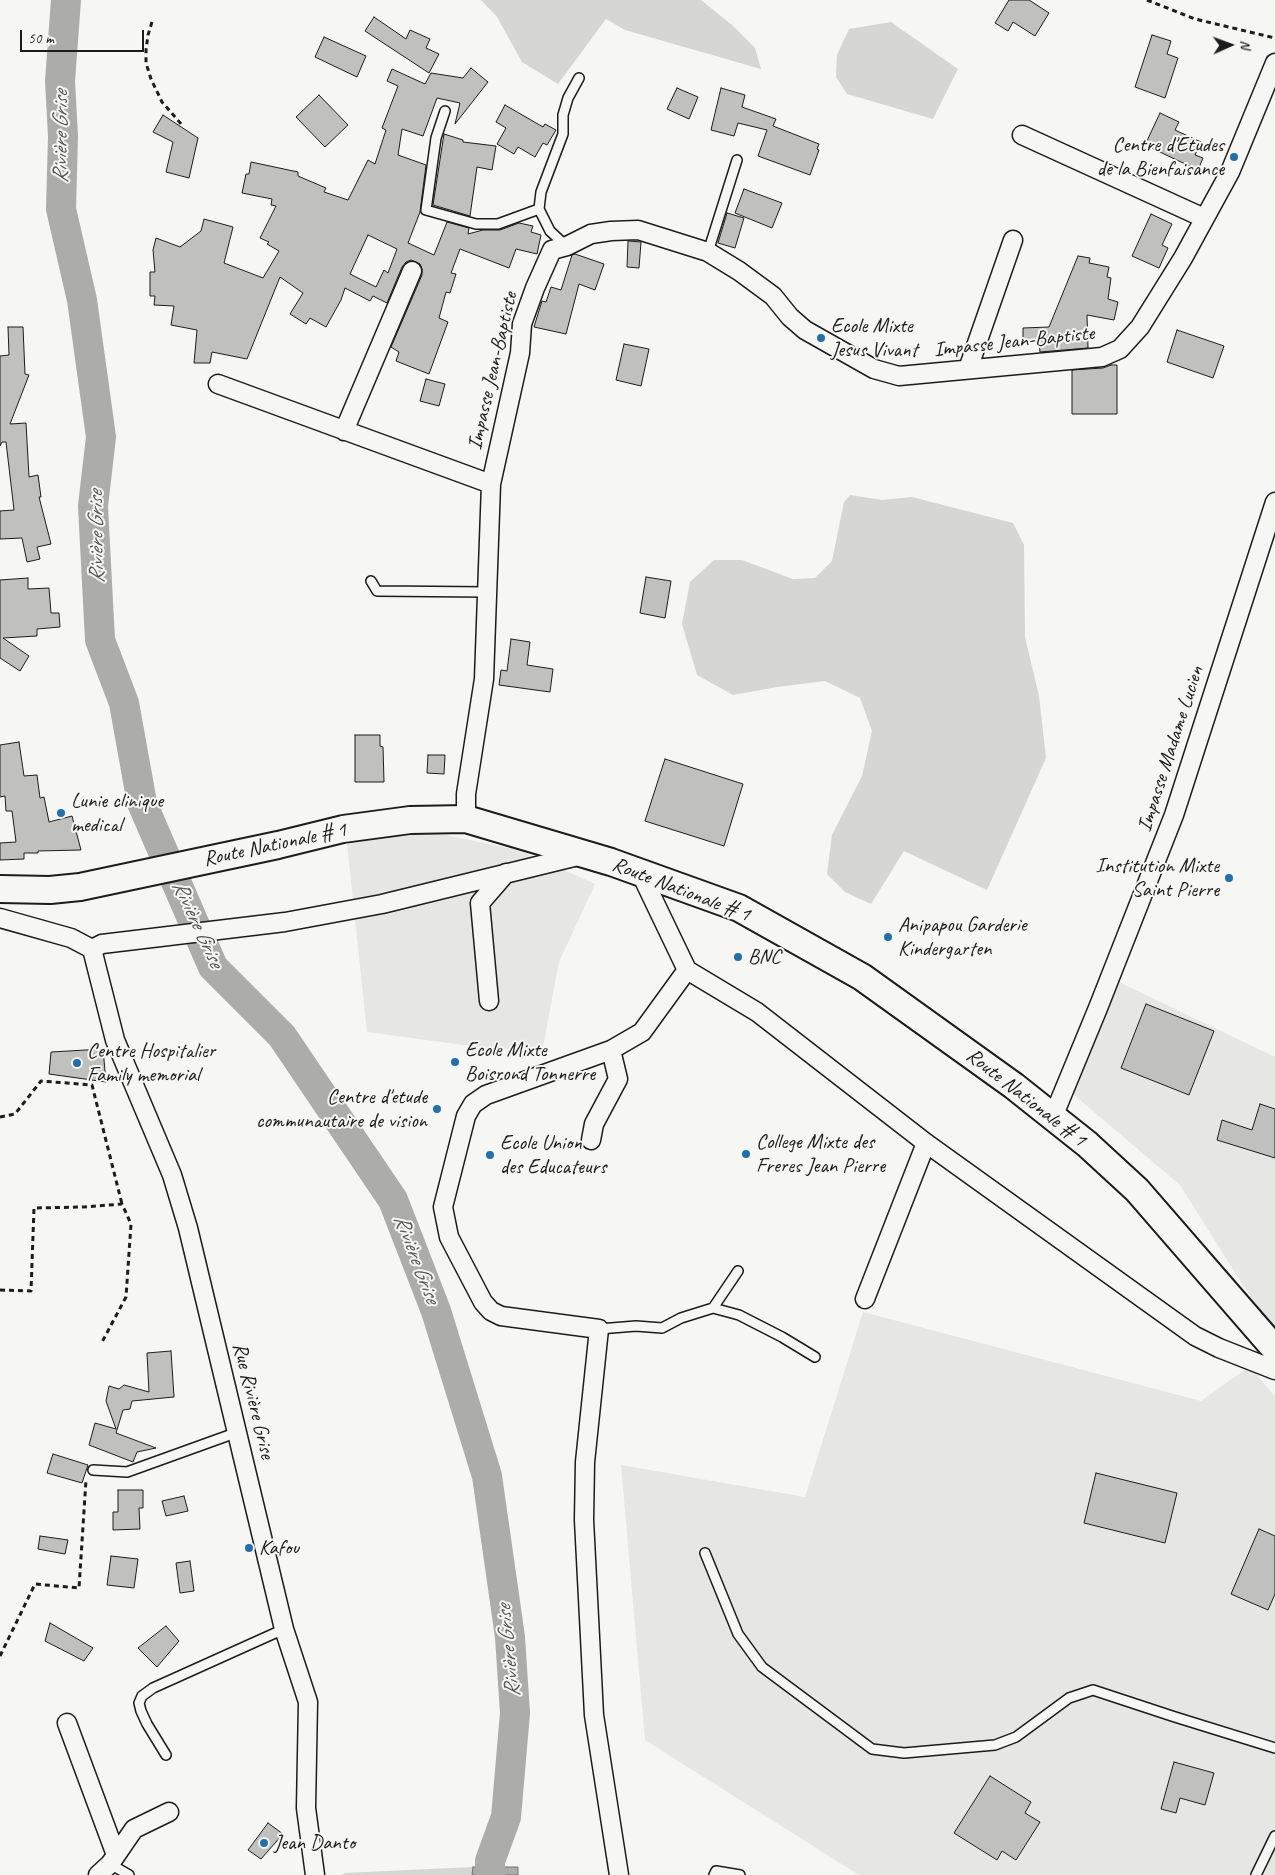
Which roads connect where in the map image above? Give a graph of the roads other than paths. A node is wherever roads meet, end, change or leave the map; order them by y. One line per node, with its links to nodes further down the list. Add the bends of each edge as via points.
1 (1275, 64): 7 (street, Impasse Jean-Baptiste, via 1230,172)
2 (578, 78): 6 (lane, via 568,98 563,115 563,134 541,192)
3 (445, 111): 6 (lane, via 436,138 426,210 476,224 498,224)
4 (1022, 134): 7 (street)
5 (738, 160): 10 (lane)
6 (539, 209): 9 (lane, via 550,231)
7 (1204, 218): 12 (street, Impasse Jean-Baptiste, via 1155,304 1120,348 1102,357)
8 (1013, 240): 12 (street)
9 (567, 246): 10 (street, Impasse Jean-Baptiste, via 591,234 638,230); 15 (street, Impasse Jean-Baptiste, via 552,250 522,324 520,353)
10 (708, 252): 12 (street, Impasse Jean-Baptiste, via 773,296 805,330 874,369 899,376)
11 (412, 271): 14 (street)
12 (968, 369)
13 (218, 384): 14 (street)
14 (344, 431): 15 (street)
15 (491, 484): 18 (street, Impasse Jean-Baptiste)
16 (1275, 502): 29 (street, Impasse Madame Lucien, via 1174,815)
17 (370, 581): 18 (lane, via 377,592)
18 (487, 592): 19 (street, Impasse Jean-Baptiste, via 484,678 466,794)
19 (466, 819): 20 (main road, Route Nationale # 1); 23 (main road, Route Nationale # 1, via 410,820 353,827 80,887)
20 (585, 854): 21 (main road, Route Nationale # 1); 22 (street)
21 (640, 872): 26 (street); 29 (main road, Route Nationale # 1, via 739,908 862,978)
22 (506, 873): 25 (street, via 382,904 285,922); 27 (street, via 480,903)
23 (0, 890)
24 (0, 918): 25 (street)
25 (97, 946): 39 (street, Rue Rivière Grise, via 115,1040 172,1175)
26 (687, 970): 28 (street, via 642,1032); 31 (street, via 757,1012)
27 (489, 1001)
28 (611, 1050): 30 (street, via 618,1079 594,1124); 35 (street, via 486,1095 473,1104 466,1116 443,1207 448,1237 491,1311 501,1316)
29 (1053, 1117): 36 (main road, Route Nationale # 1, via 1137,1190)
30 (590, 1140)
31 (926, 1143): 33 (street); 38 (street, via 1195,1336)
32 (738, 1271): 34 (lane)
33 (865, 1299)
34 (713, 1308): 35 (lane, via 662,1328 636,1326); 37 (lane, via 739,1315)
35 (599, 1330): 51 (street, via 585,1462 584,1520 594,1715)
36 (1273, 1344)
37 (815, 1357)
38 (1275, 1370)
39 (238, 1432): 40 (lane, via 127,1472); 42 (street, Rue Rivière Grise)
40 (93, 1470)
41 (705, 1553): 44 (lane, via 738,1634 762,1667 872,1749 904,1753 996,1745 1016,1737 1069,1698 1093,1690)
42 (284, 1629): 45 (lane, via 153,1688 142,1696 139,1703 141,1711); 50 (street, Rue Rivière Grise, via 308,1702 306,1808)
43 (67, 1723): 48 (street)
44 (1275, 1748)
45 (166, 1755)
46 (169, 1812): 48 (street, via 134,1829)
47 (1275, 1836): 54 (lane)
48 (108, 1865): 49 (lane)
49 (130, 1875)
50 (314, 1875)
51 (620, 1875)
52 (714, 1875): 53 (lane, via 716,1871)
53 (740, 1875)
54 (1256, 1875)

